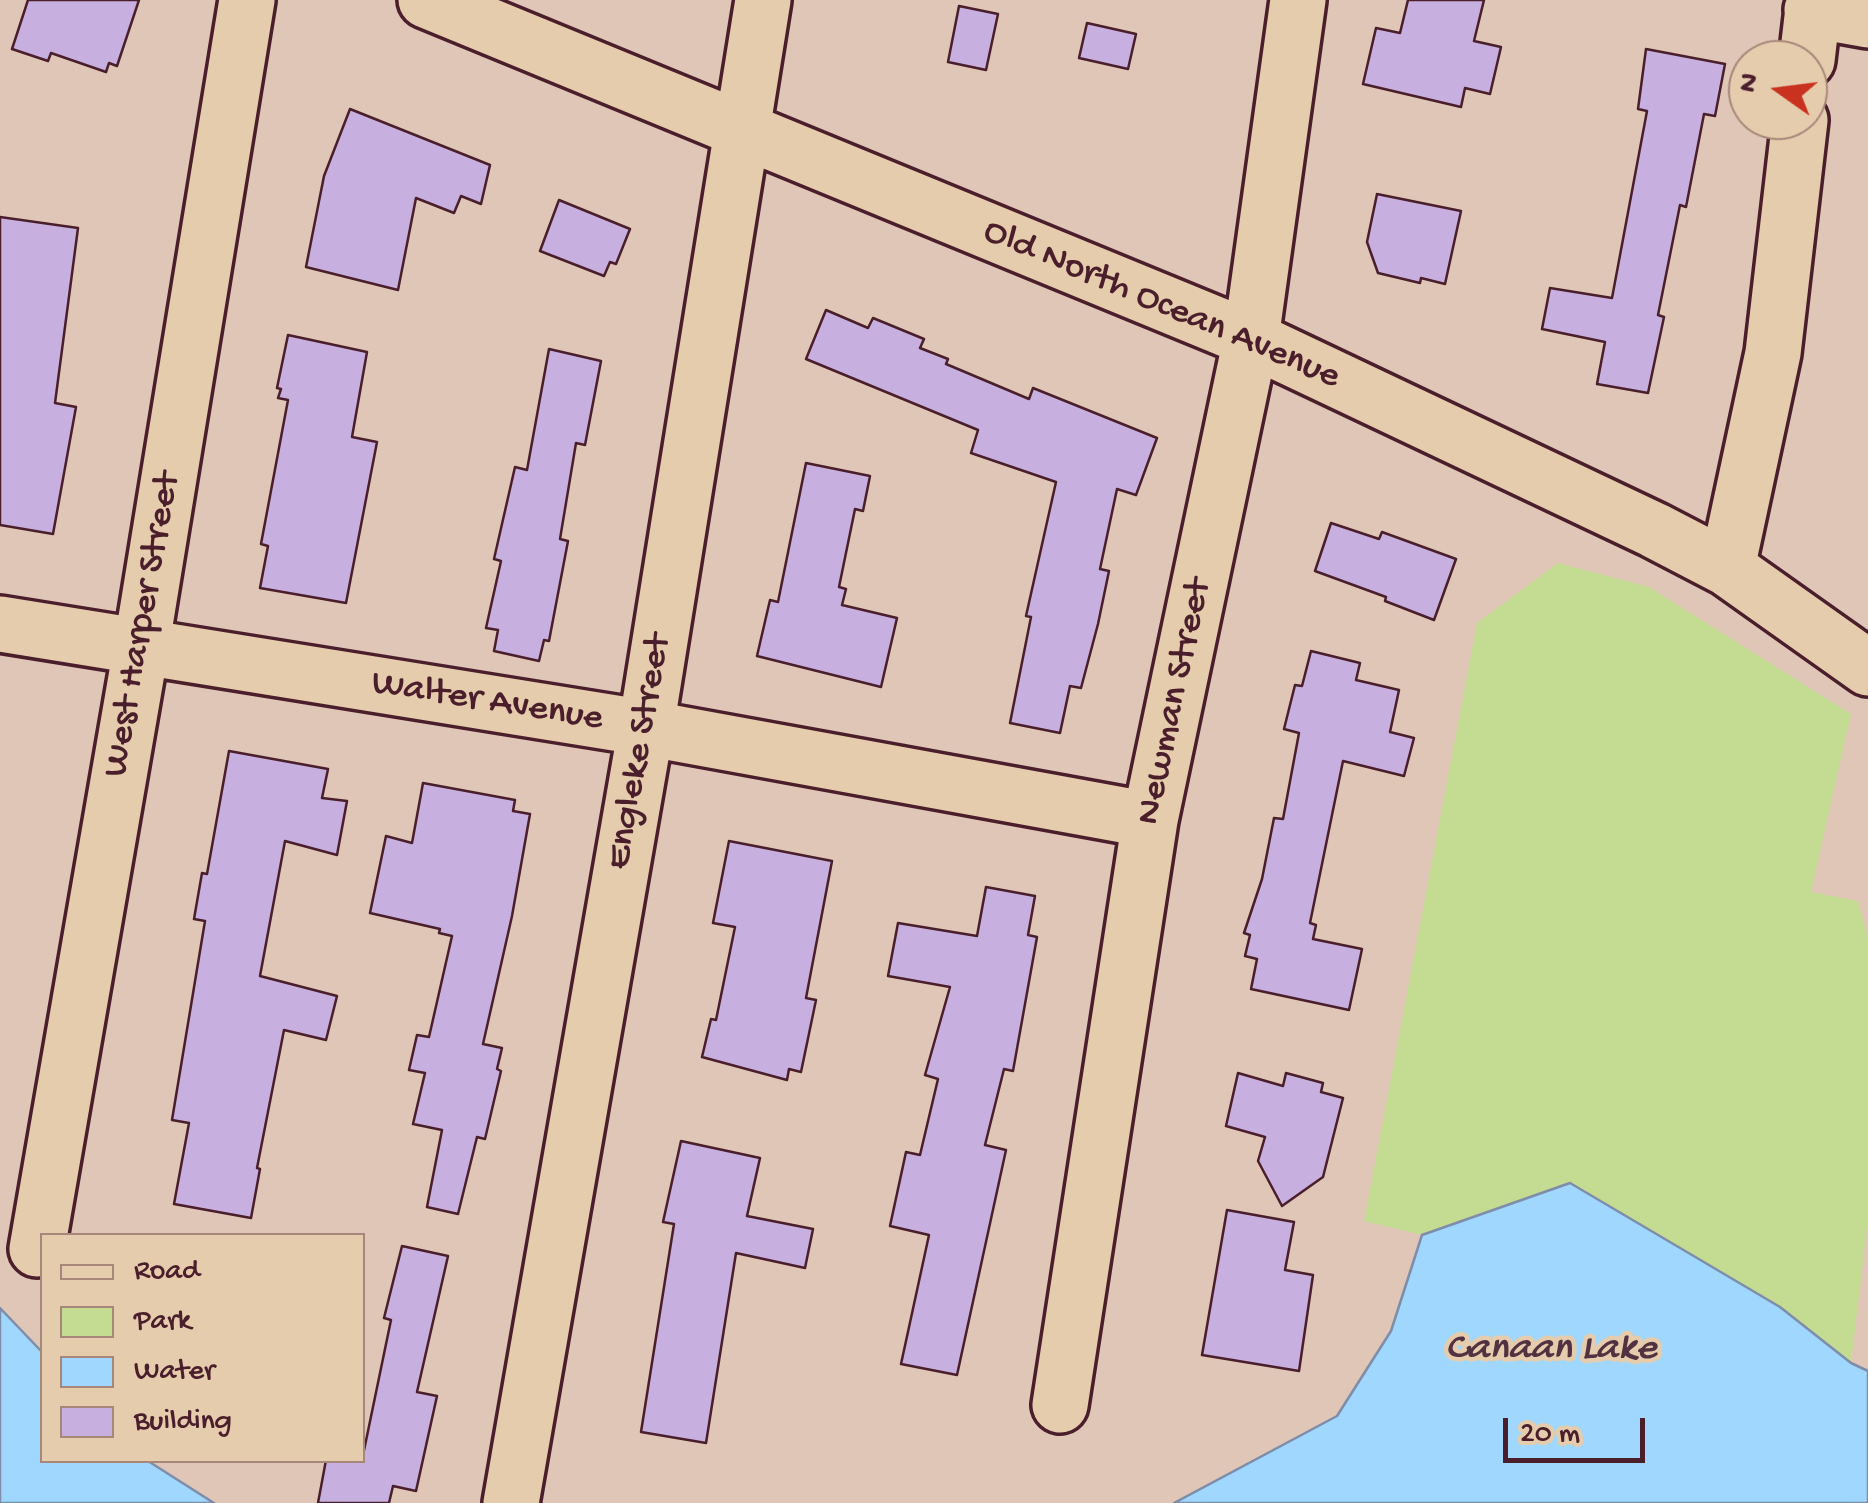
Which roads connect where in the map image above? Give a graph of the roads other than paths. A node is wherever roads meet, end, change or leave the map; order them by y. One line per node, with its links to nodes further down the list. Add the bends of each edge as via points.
1 (248, 0): 12 (street, West Harper Street)
2 (426, 0): 7 (street, Old North Ocean Avenue)
3 (762, 0): 7 (street, Engleke Street)
4 (1298, 0): 9 (street, Newman Street)
5 (1868, 20): 6 (street)
6 (1811, 24)
7 (742, 130): 9 (street, Old North Ocean Avenue); 14 (street, Engleke Street)
8 (1798, 140): 10 (street, via 1772,353)
9 (1251, 339): 10 (street, Old North Ocean Avenue); 15 (street, Newman Street)
10 (1727, 568): 13 (street, Old North Ocean Avenue)
11 (0, 624): 12 (street, Walter Avenue)
12 (141, 649): 14 (street, Walter Avenue); 16 (street, West Harper Street)
13 (1868, 668)
14 (646, 728): 15 (street, Walter Avenue); 18 (street, Engleke Street)
15 (1150, 820): 17 (street, Newman Street)
16 (37, 1249)
17 (1060, 1405)
18 (512, 1503)

